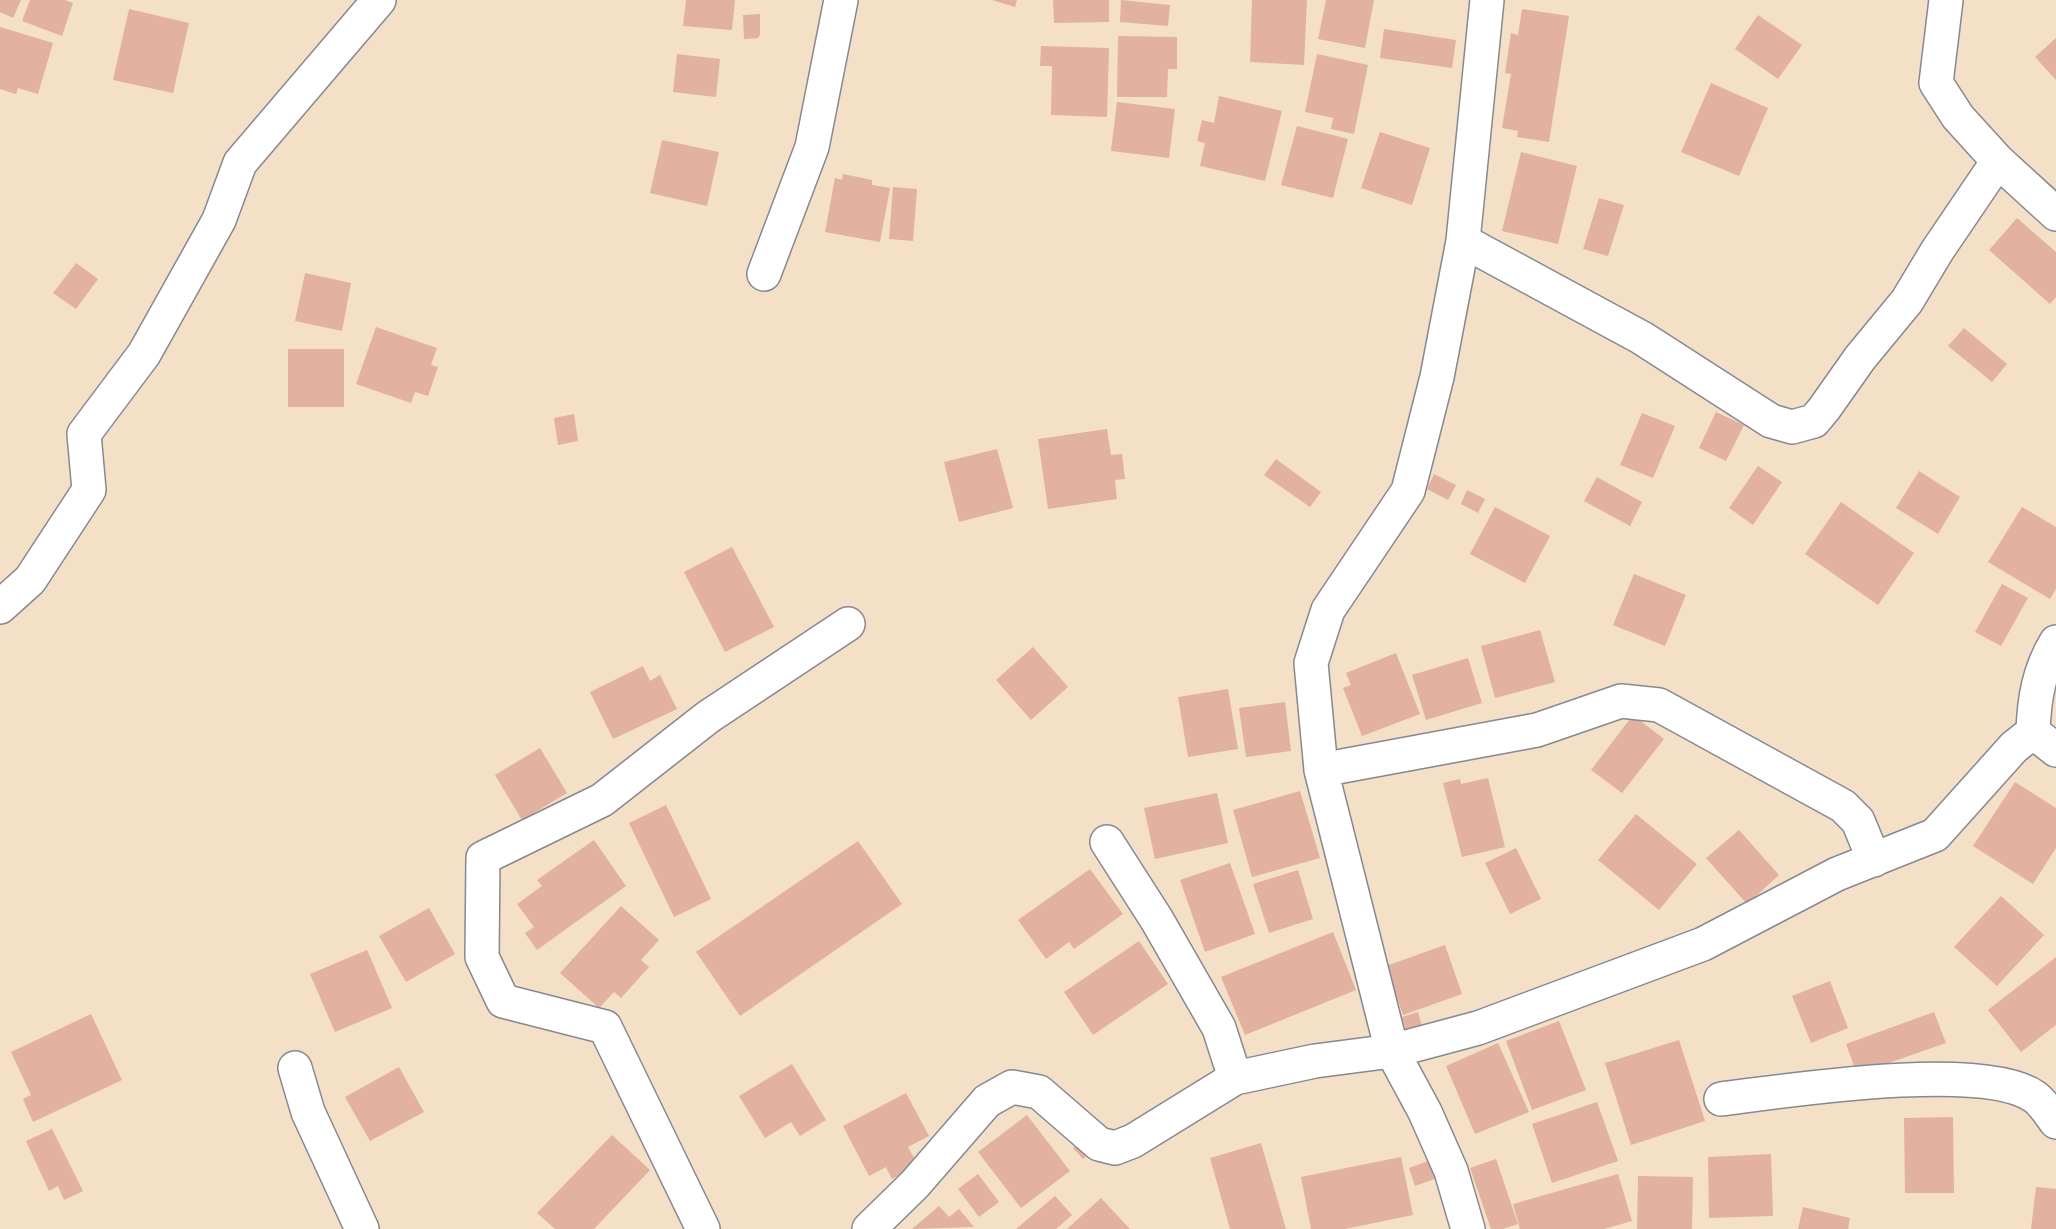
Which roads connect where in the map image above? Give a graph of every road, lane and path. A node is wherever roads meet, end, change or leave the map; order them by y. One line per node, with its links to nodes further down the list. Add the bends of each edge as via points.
1 (379, 0): 9 (street, via 240,163 219,220 144,354 84,434 89,490 30,580)
2 (841, 0): 8 (street, via 812,147)
3 (1487, 0): 7 (street)
4 (1946, 0): 5 (street, via 1936,83 1958,117)
5 (1998, 161): 6 (street); 7 (street, via 1907,301 1824,410 1814,421 1792,427 1771,421 1642,338)
6 (2056, 214)
7 (1463, 241): 13 (street, via 1437,377 1408,490 1328,610 1311,663)
8 (764, 274)
9 (0, 607)
10 (848, 624): 22 (street, via 708,717 602,800 483,858 482,957 503,1001 605,1027)
11 (2056, 642): 12 (street, via 2043,663 2034,706)
12 (2044, 741): 15 (street, via 2014,747 1935,835)
13 (1321, 770): 15 (street, via 1537,730 1622,701 1659,705 1843,806 1858,821); 16 (street)
14 (1107, 842): 18 (street, via 1219,1029)
15 (1875, 860): 16 (street, via 1837,874 1703,944 1478,1029)
16 (1392, 1051): 18 (street, via 1315,1061); 24 (street, via 1451,1171)
17 (295, 1068): 21 (street, via 308,1112)
18 (1235, 1078): 23 (street, via 1132,1142 1115,1148 1099,1144 1039,1092 1012,1087 987,1101 915,1184)
19 (1721, 1099): 20 (street, via 1849,1084 1956,1080 2008,1086 2035,1097)
20 (2056, 1122)
21 (362, 1229)
22 (703, 1229)
23 (869, 1229)
24 (1468, 1229)

